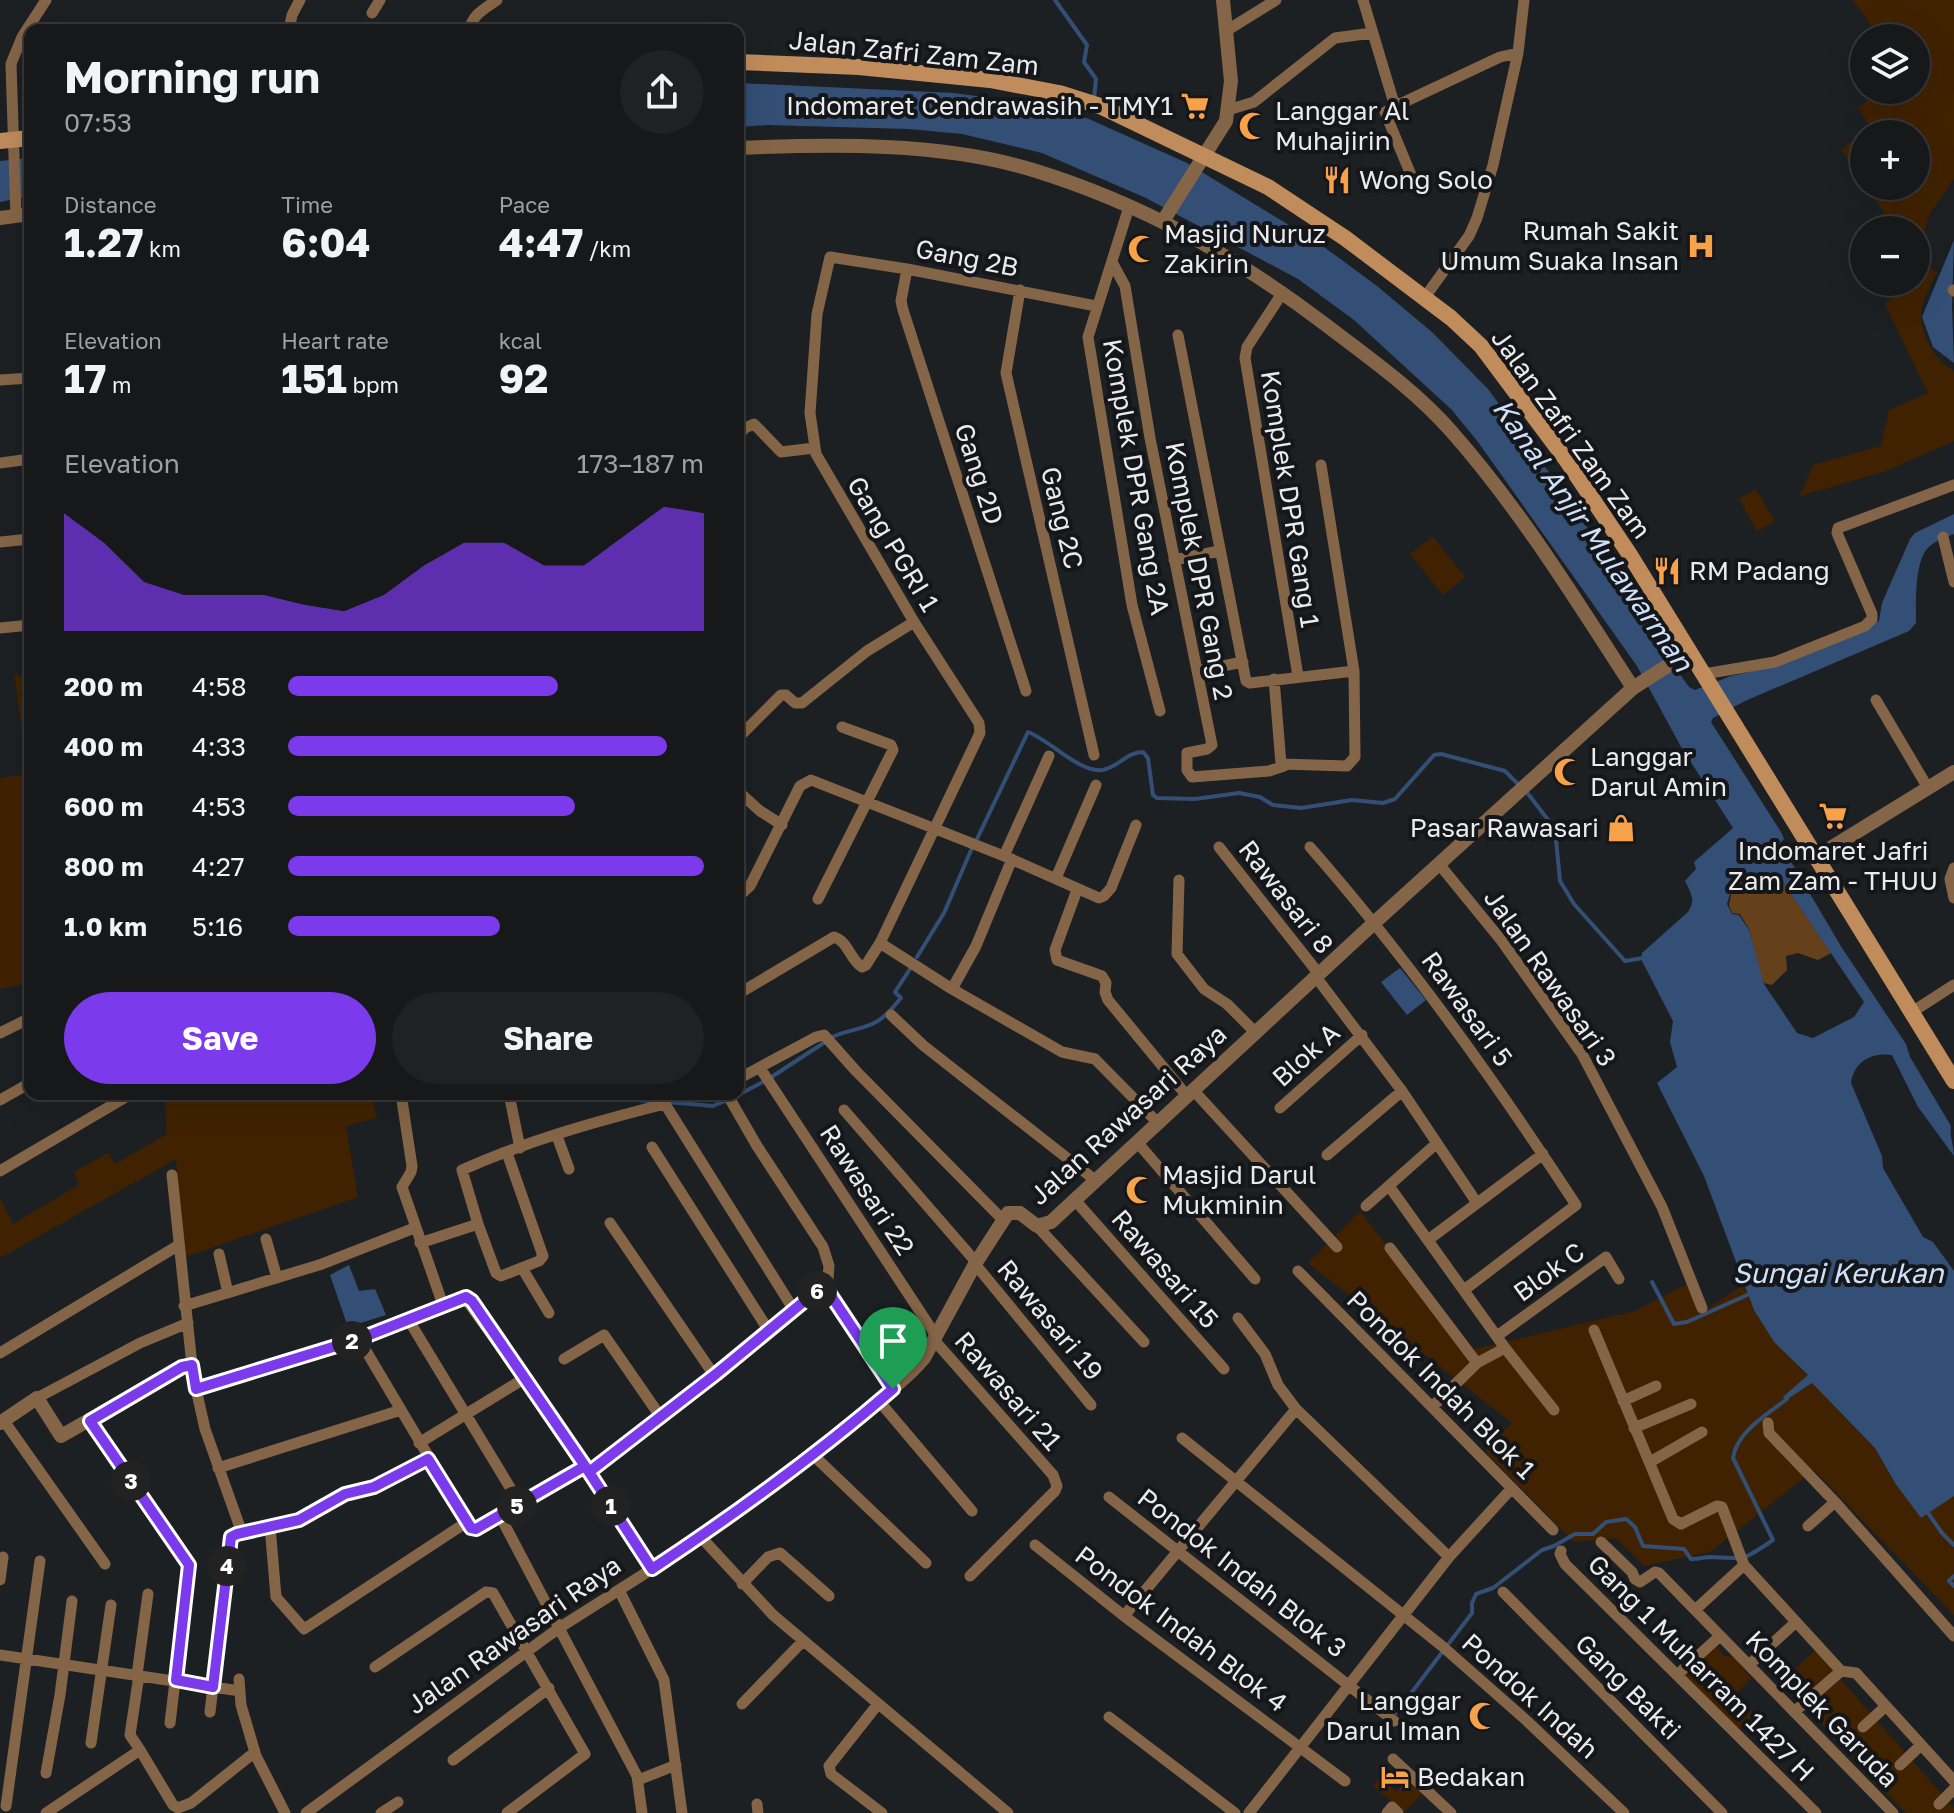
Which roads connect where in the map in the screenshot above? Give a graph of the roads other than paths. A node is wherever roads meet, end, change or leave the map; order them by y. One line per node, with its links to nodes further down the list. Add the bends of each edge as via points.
1 (46, 0): 10 (street)
2 (300, 0): 11 (street)
3 (380, 0): 9 (street)
4 (497, 0): 12 (street)
5 (1223, 0): 13 (street)
6 (1276, 0): 13 (street)
7 (1363, 0): 14 (street)
8 (1524, 0): 16 (street)
9 (372, 13)
10 (30, 24)
11 (290, 24)
12 (471, 24)
13 (1226, 31): 19 (street)
14 (1372, 33): 18 (street); 19 (street, via 1335,38 1254,102)
15 (24, 34): 20 (street, via 11,64)
16 (1518, 53): 18 (street); 33 (street, via 1477,218)
17 (744, 62): 22 (main road, Jalan Zafri Zam Zam, via 859,67 1059,93)
18 (1398, 105): 23 (street, via 1385,112)
19 (1228, 110): 22 (street)
20 (14, 139): 25 (street)
21 (744, 148): 24 (street, via 884,148 985,159 1032,170)
22 (1201, 159): 26 (street); 33 (main road, Jalan Zafri Zam Zam, via 1268,187)
23 (1411, 175)
24 (1129, 207): 26 (street); 29 (street, Komplek DPR Gang 2A)
25 (23, 215): 27 (street)
26 (1165, 217): 32 (street)
27 (0, 218)
28 (830, 257): 30 (street, Gang 2B); 39 (street, Gang PGRI 1, via 817,314 810,413)
29 (1113, 264): 34 (street, Komplek DPR Gang 2A); 48 (street, Komplek DPR Gang 2, via 1125,286)
30 (907, 269): 31 (street, Gang 2B); 61 (street, Gang 2D, via 903,310)
31 (1020, 290): 34 (street, Gang 2B); 66 (street, Gang 2C, via 1006,373)
32 (1283, 292): 57 (street, Komplek DPR Gang 1, via 1245,358); 60 (street, via 1388,372 1450,429)
33 (1425, 297): 53 (main road, Jalan Zafri Zam Zam, via 1481,346 1567,461 1630,555)
34 (1096, 306): 63 (street, Komplek DPR Gang 2A, via 1088,337 1132,605)
35 (1178, 335): 47 (street)
36 (24, 378): 37 (street)
37 (0, 380)
38 (744, 429): 39 (street, via 754,424 781,452)
39 (814, 448): 50 (street, Gang PGRI 1)
40 (24, 460): 41 (street)
41 (0, 463)
42 (1321, 465): 56 (street)
43 (1954, 485): 58 (street, via 1838,528 1872,614 1865,626 1775,662)
44 (1943, 537): 49 (street)
45 (24, 540): 46 (street)
46 (0, 542)
47 (1219, 551): 48 (street); 54 (street)
48 (1174, 560): 55 (street, Komplek DPR Gang 2)
49 (1954, 582)
50 (914, 622): 65 (street, via 867,651 802,703 781,695); 76 (street, Gang PGRI 1, via 979,723 980,733)
51 (24, 626): 52 (street)
52 (0, 628)
53 (1684, 655): 58 (main road, Jalan Zafri Zam Zam); 60 (street, Jalan Rawasari Raya)
54 (1243, 662): 55 (street); 59 (street, via 1250,683)
55 (1197, 671): 68 (street, Komplek DPR Gang 2, via 1212,745 1187,753 1188,773 1192,777)
56 (1354, 671): 57 (street); 68 (street, via 1352,763)
57 (1298, 676): 59 (street)
58 (1705, 677): 79 (main road, Jalan Zafri Zam Zam)
59 (1274, 679): 68 (street, via 1279,758)
60 (1635, 686): 81 (street, Jalan Rawasari Raya)
61 (1026, 691)
62 (1876, 700): 71 (street)
63 (1160, 711)
64 (842, 727): 73 (street, via 892,748)
65 (744, 732)
66 (1094, 755)
67 (1049, 756): 80 (street)
68 (1284, 766)
69 (1954, 772): 71 (street)
70 (1096, 785): 83 (street)
71 (1928, 788): 79 (street)
72 (744, 796): 74 (street)
73 (868, 803): 74 (street, via 807,781); 76 (street); 88 (street)
74 (782, 825): 86 (street)
75 (1136, 825): 85 (street, via 1104,896)
76 (933, 830): 80 (street); 90 (street)
77 (1219, 847): 91 (street, Rawasari 8)
78 (1310, 847): 89 (street, Rawasari 5)
79 (1816, 857): 95 (main road, Jalan Zafri Zam Zam)
80 (1008, 858): 83 (street); 93 (street, via 976,946)
81 (1439, 864): 89 (street, Jalan Rawasari Raya); 154 (street, Jalan Rawasari 3, via 1570,1035 1662,1207)
82 (1954, 868): 87 (street)
83 (1056, 878): 85 (street)
84 (1179, 880): 99 (street, via 1177,954 1204,989)
85 (1077, 890): 106 (street, via 1055,950 1057,960 1102,976 1108,1000)
86 (744, 892)
87 (1954, 898)
88 (818, 899)
89 (1375, 922): 91 (street, Jalan Rawasari Raya); 121 (street, Rawasari 5)
90 (880, 943): 93 (street); 94 (street, via 862,967 834,937)
91 (1318, 975): 99 (street, Jalan Rawasari Raya); 100 (street, Rawasari 8)
92 (1954, 985): 95 (street)
93 (952, 989): 114 (street, via 1062,1052 1095,1059)
94 (744, 990)
95 (1912, 1012): 103 (main road, Jalan Zafri Zam Zam)
96 (891, 1015): 126 (street)
97 (24, 1021): 98 (street)
98 (0, 1033)
99 (1256, 1033): 106 (street, Jalan Rawasari Raya)
100 (1362, 1035): 105 (street, Rawasari 8); 112 (street, Blok A)
101 (760, 1068): 102 (street); 131 (street, via 824,1035); 163 (street, Rawasari 22)
102 (744, 1076)
103 (1954, 1081)
104 (24, 1086): 107 (street)
105 (1402, 1091): 117 (street, Rawasari 8); 122 (street)
106 (1191, 1093): 114 (street, Jalan Rawasari Raya); 140 (street)
107 (0, 1100)
108 (121, 1100): 124 (street)
109 (402, 1100): 135 (street, via 412,1166 402,1187)
110 (510, 1100): 119 (street)
111 (730, 1100): 149 (street, via 823,1247 829,1266)
112 (1280, 1108)
113 (844, 1110): 143 (street, Rawasari 19)
114 (1158, 1123): 116 (street, Jalan Rawasari Raya)
115 (557, 1136): 119 (street); 123 (street); 155 (street, via 665,1104)
116 (1137, 1142): 126 (street, Jalan Rawasari Raya); 147 (street)
117 (1437, 1143): 127 (street); 129 (street, Rawasari 8)
118 (652, 1147): 161 (street)
119 (520, 1148): 120 (street)
120 (507, 1153): 133 (street, via 461,1172); 144 (street, via 543,1256)
121 (1543, 1154): 129 (street); 150 (street, Rawasari 5, via 1576,1205)
122 (1327, 1155)
123 (569, 1169)
124 (0, 1171)
125 (172, 1175): 139 (street)
126 (1095, 1180): 128 (street, Jalan Rawasari Raya)
127 (1389, 1186): 130 (street); 137 (street)
128 (1074, 1199): 134 (street, Jalan Rawasari Raya, via 1049,1224); 171 (street, Rawasari 15)
129 (1477, 1203): 137 (street)
130 (1366, 1206)
131 (1003, 1220): 134 (street, Jalan Rawasari Raya, via 1012,1211); 143 (street, Jalan Rawasari Raya)
132 (610, 1223): 172 (street)
133 (478, 1224): 138 (street); 144 (street, via 497,1274)
134 (1037, 1226): 165 (street)
135 (414, 1228): 138 (street); 146 (street)
136 (266, 1239): 146 (street)
137 (1428, 1240): 150 (street)
138 (420, 1243): 152 (street)
139 (179, 1245): 153 (street); 167 (street)
140 (1337, 1247)
141 (1390, 1248): 169 (street)
142 (219, 1254): 151 (street)
143 (976, 1263): 163 (street, Jalan Rawasari Raya); 181 (street, Rawasari 19)
144 (522, 1268): 156 (street)
145 (1298, 1271): 182 (street, Pondok Indah Blok 1)
146 (277, 1278): 151 (street)
147 (1255, 1279)
148 (1619, 1279): 162 (street, Blok C, via 1606,1257)
149 (824, 1285): 155 (street); 176 (street)
150 (1464, 1290): 162 (street)
151 (228, 1293): 153 (street)
152 (443, 1305): 158 (street); 173 (street, via 469,1298)
153 (184, 1306): 159 (street)
154 (1702, 1308)
155 (794, 1310): 161 (street)
156 (549, 1313)
157 (1238, 1318): 183 (street)
158 (408, 1319): 164 (street); 186 (street)
159 (188, 1323): 170 (street); 177 (street)
160 (1594, 1330): 179 (street)
161 (769, 1331): 172 (street)
162 (1497, 1336): 166 (street)
163 (935, 1338): 176 (street, Jalan Rawasari Raya, via 924,1358); 224 (street, Rawasari 21, via 1057,1486)
164 (359, 1339): 175 (street); 184 (street)
165 (1144, 1342)
166 (1505, 1348): 169 (street); 185 (street)
167 (0, 1353)
168 (564, 1359): 187 (street, via 604,1335)
169 (1477, 1363): 182 (street)
170 (192, 1365): 175 (street); 188 (street, via 174,1370)
171 (1224, 1369)
172 (714, 1375): 187 (street)
173 (525, 1378): 186 (street); 199 (street)
174 (1656, 1386): 179 (street)
175 (196, 1389): 198 (street)
176 (893, 1389): 178 (street, Jalan Rawasari Raya)
177 (37, 1398): 188 (street, via 61,1436); 189 (street)
178 (879, 1401): 195 (street, Jalan Rawasari Raya); 205 (street)
179 (1623, 1401): 191 (street)
180 (1691, 1404): 191 (street)
181 (1091, 1405)
182 (1432, 1407): 201 (street, Pondok Indah Blok 1)
183 (1296, 1409): 200 (street); 218 (street)
184 (401, 1410): 194 (street); 198 (street)
185 (1554, 1410)
186 (466, 1414): 194 (street); 204 (street)
187 (660, 1416): 199 (street)
188 (90, 1421): 251 (street, via 189,1565)
189 (2, 1422): 222 (street)
190 (1768, 1423): 203 (street, via 1769,1433)
191 (1634, 1428): 197 (street)
192 (1702, 1432): 197 (street)
193 (1182, 1438): 200 (street, Pondok Indah)
194 (419, 1443): 196 (street)
195 (812, 1454): 212 (street, Jalan Rawasari Raya); 221 (street)
196 (428, 1459): 207 (street); 208 (street, via 299,1520)
197 (1650, 1462): 219 (street, via 1676,1522 1722,1507)
198 (218, 1468): 211 (street)
199 (587, 1469): 204 (street); 223 (street)
200 (1234, 1481): 215 (street); 234 (street, Pondok Indah)
201 (1512, 1488): 210 (street, Pondok Indah Blok 1); 218 (street)
202 (1109, 1497): 215 (street, Pondok Indah Blok 3)
203 (1835, 1502): 209 (street); 239 (street)
204 (520, 1504): 206 (street)
205 (972, 1511)
206 (500, 1516): 207 (street, via 476,1529); 237 (street)
207 (467, 1522): 208 (street, via 304,1629 276,1597)
208 (270, 1526): 211 (street)
209 (1808, 1526)
210 (1553, 1530)
211 (242, 1533): 253 (street, via 231,1537)
212 (701, 1537): 223 (street, Jalan Rawasari Raya); 226 (street)
213 (1601, 1542): 233 (street, Komplek Garuda, via 1635,1579 1640,1582 1659,1573)
214 (1035, 1545): 235 (street, Pondok Indah Blok 4)
215 (1178, 1550): 235 (street); 252 (street, Pondok Indah Blok 3)
216 (1561, 1551): 250 (street, Gang 1 Muharram 1427 H, via 1565,1564)
217 (3, 1557): 225 (street)
218 (1449, 1557): 234 (street)
219 (1743, 1560): 233 (street); 236 (street)
220 (40, 1561): 243 (street)
221 (926, 1563)
222 (105, 1564)
223 (652, 1569): 227 (street, Jalan Rawasari Raya)
224 (970, 1576)
225 (0, 1580)
226 (742, 1584): 230 (street, via 770,1555 780,1553); 240 (street)
227 (619, 1590): 237 (street, Jalan Rawasari Raya); 271 (street, via 664,1680)
228 (1503, 1592): 294 (street, Gang Bakti)
229 (148, 1594): 249 (street)
230 (829, 1596)
231 (72, 1601): 244 (street)
232 (111, 1605): 247 (street)
233 (1695, 1610): 238 (street, Komplek Garuda)
234 (1404, 1614): 252 (street); 293 (street, Pondok Indah)
235 (1124, 1616): 266 (street, Pondok Indah Blok 4)
236 (1796, 1622): 245 (street); 248 (street)
237 (559, 1628): 241 (street, Jalan Rawasari Raya); 274 (street)
238 (1720, 1636): 245 (street, Komplek Garuda); 250 (street, Komplek Garuda)
239 (1954, 1636)
240 (803, 1641): 255 (street); 256 (street)
241 (527, 1651): 246 (street, via 494,1595 486,1592); 254 (street); 283 (street, Jalan Rawasari Raya)
242 (0, 1655): 243 (street)
243 (26, 1659): 244 (street); 280 (street)
244 (63, 1663): 247 (street); 273 (street)
245 (1749, 1665): 259 (street, Komplek Garuda)
246 (375, 1667)
247 (100, 1670): 249 (street); 264 (street)
248 (1847, 1671): 257 (street); 259 (street)
249 (138, 1675): 251 (street); 267 (street, via 130,1735)
250 (1677, 1675): 295 (street, Gang 1 Muharram 1427 H)
251 (176, 1680): 253 (street); 262 (street)
252 (1349, 1683): 261 (street, Pondok Indah Blok 3); 266 (street)
253 (213, 1687): 258 (street); 268 (street, via 240,1685)
254 (549, 1688): 270 (street); 285 (street, via 585,1754)
255 (742, 1704)
256 (878, 1704): 288 (street, via 829,1766 831,1774); 289 (street)
257 (1886, 1706): 263 (street); 265 (street)
258 (210, 1712)
259 (1794, 1712): 296 (street, Komplek Garuda)
260 (1109, 1717): 290 (street)
261 (1394, 1721)
262 (170, 1723)
263 (1863, 1727)
264 (91, 1743)
265 (1921, 1745): 272 (street); 276 (street)
266 (1300, 1748): 275 (street, Pondok Indah Blok 4); 291 (street)
267 (140, 1750): 268 (street, via 178,1808); 281 (street)
268 (256, 1756): 282 (street)
269 (1393, 1759): 292 (street)
270 (453, 1760)
271 (676, 1765): 274 (street); 287 (street)
272 (1900, 1765)
273 (46, 1773)
274 (638, 1780): 286 (street)
275 (1345, 1781)
276 (1954, 1781)
277 (1954, 1789): 279 (street)
278 (398, 1802): 284 (street)
279 (1939, 1804)
280 (6, 1806)
281 (46, 1813)
282 (285, 1813)
283 (306, 1813)
284 (381, 1813)
285 (507, 1813)
286 (642, 1813)
287 (682, 1813)
288 (882, 1813)
289 (1008, 1813)
290 (1235, 1813)
291 (1249, 1813)
292 (1451, 1813)
293 (1624, 1813)
294 (1722, 1813)
295 (1816, 1813)
296 (1893, 1813)

